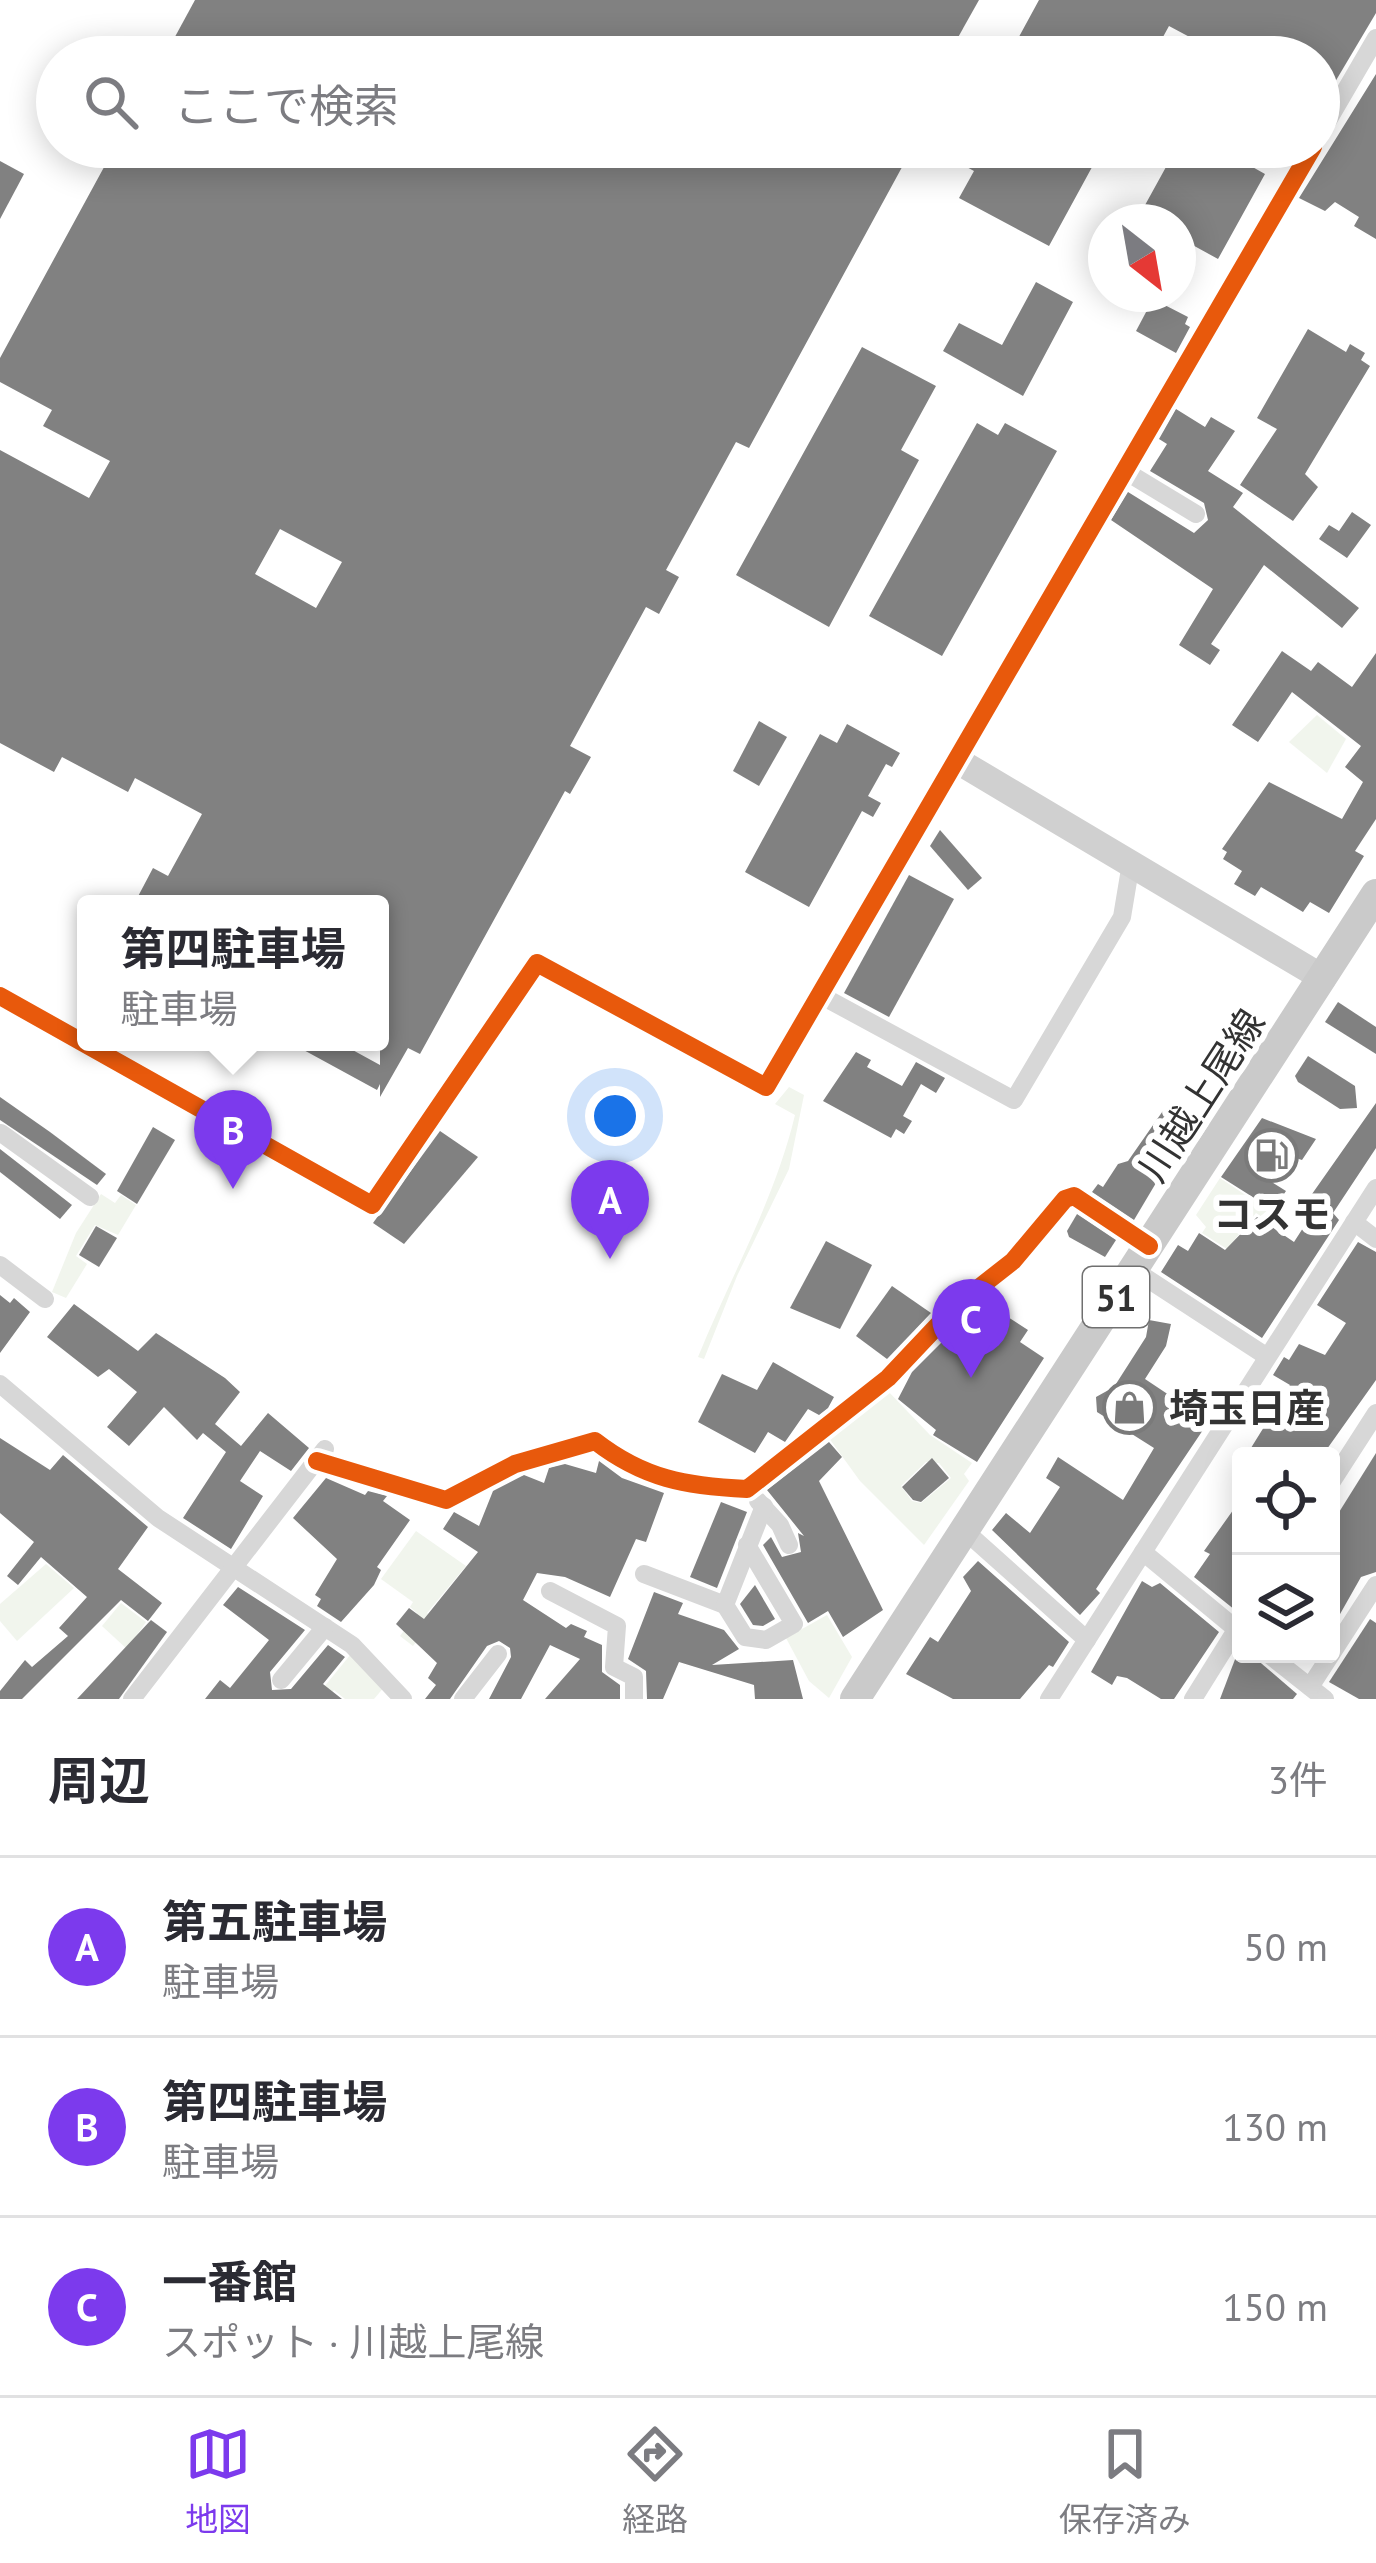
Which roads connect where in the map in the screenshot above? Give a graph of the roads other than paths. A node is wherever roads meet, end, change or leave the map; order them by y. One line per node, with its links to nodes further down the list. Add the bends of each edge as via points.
1 (1376, 38): 2 (street)
2 (1340, 100)
3 (1300, 168): 4 (street)
4 (1125, 471): 5 (street); 6 (street)
5 (1196, 514)
6 (958, 761): 7 (street); 10 (street)
7 (1131, 862): 9 (street); 10 (street, via 1123,917 1013,1100)
8 (1376, 894): 9 (main road, 川越上尾線 / 51)
9 (1323, 978): 19 (main road, 川越上尾線 / 51)
10 (820, 995): 13 (street, via 766,1087 537,963 372,1205)
11 (0, 996): 12 (street)
12 (77, 1039)
13 (98, 1051)
14 (2, 1133): 16 (street)
15 (1376, 1188): 17 (street)
16 (90, 1197)
17 (1354, 1222): 18 (street); 22 (street)
18 (1376, 1239)
19 (1142, 1258): 22 (street); 26 (street, via 1074,1196 1065,1199 1013,1261 957,1305 888,1378); 28 (main road, 川越上尾線 / 51)
20 (0, 1265): 21 (street)
21 (45, 1299)
22 (1266, 1356): 31 (street)
23 (0, 1384): 32 (street, via 125,1491)
24 (1376, 1413): 25 (street)
25 (1340, 1469)
26 (747, 1489): 27 (street); 32 (street, via 676,1485 595,1442 515,1464 446,1500 321,1455)
27 (764, 1507): 29 (street); 30 (street)
28 (964, 1529): 39 (street); 49 (main road, 川越上尾線 / 51)
29 (747, 1545): 36 (street); 36 (street, via 794,1624 766,1640 745,1637)
30 (789, 1545)
31 (1143, 1552): 37 (street); 39 (street)
32 (233, 1569): 38 (street); 45 (street)
33 (644, 1574): 36 (street)
34 (1376, 1585): 44 (street)
35 (550, 1591): 48 (street, via 617,1626 614,1667 634,1677)
36 (725, 1605)
37 (1232, 1622)
38 (325, 1627): 43 (street); 46 (street, via 372,1661)
39 (1087, 1640): 50 (street)
40 (1232, 1640): 51 (street)
41 (497, 1654): 47 (street)
42 (1280, 1663): 44 (street)
43 (281, 1680)
44 (1318, 1693)
45 (132, 1699)
46 (404, 1699)
47 (464, 1699)
48 (634, 1699)
49 (855, 1699)
50 (1048, 1699)
51 (1193, 1699)

